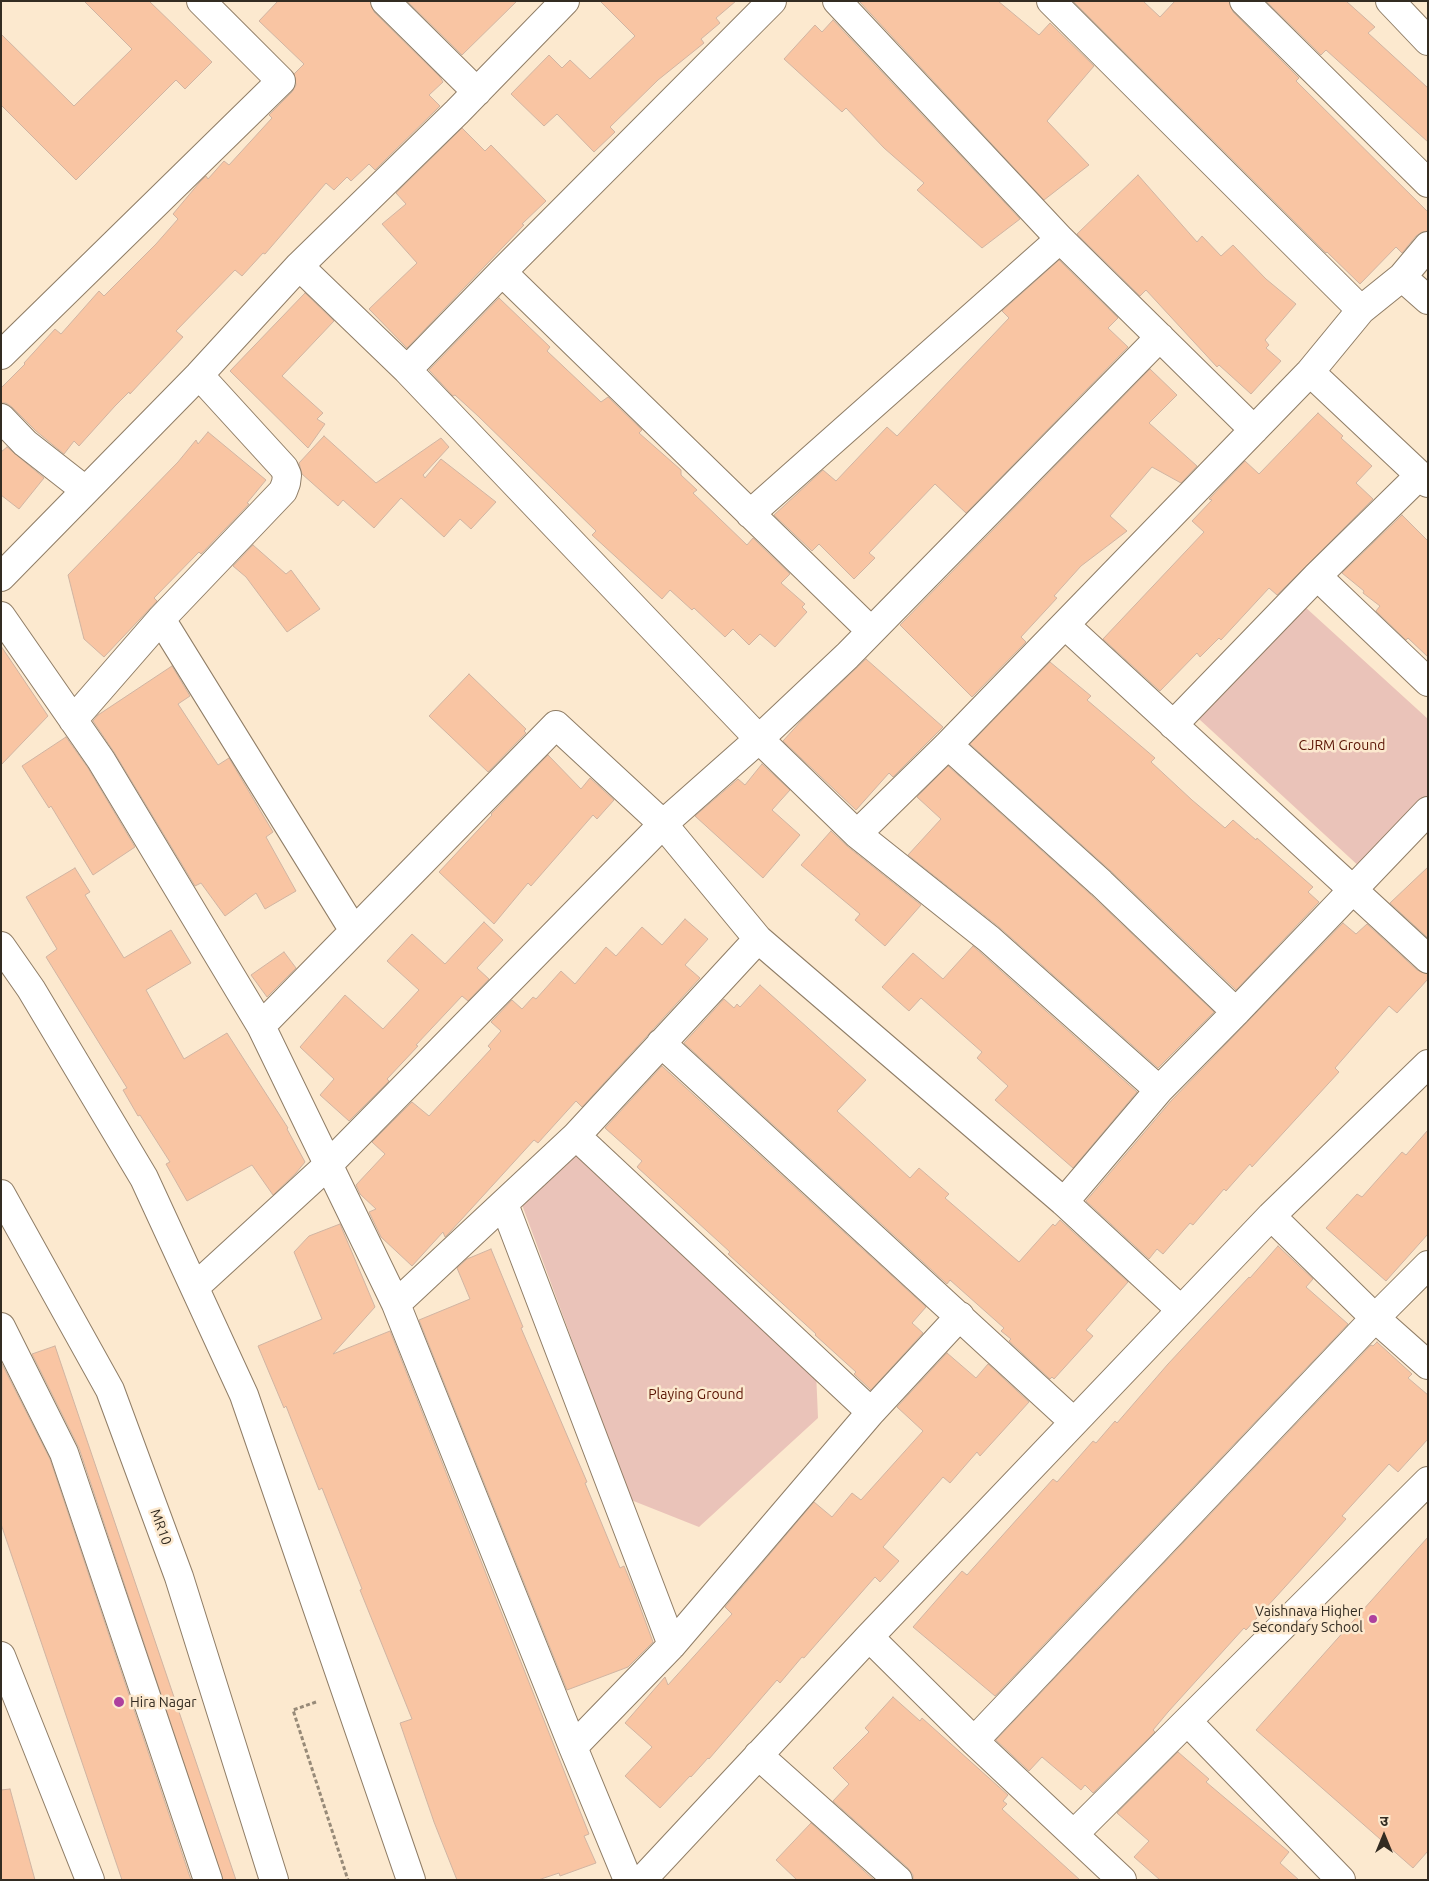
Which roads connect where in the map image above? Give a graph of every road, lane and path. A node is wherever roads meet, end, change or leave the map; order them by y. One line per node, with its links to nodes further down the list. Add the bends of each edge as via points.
1 (201, 1): 20 (street, via 281,81)
2 (385, 1): 10 (street)
3 (565, 1): 10 (street)
4 (772, 1): 15 (street)
5 (837, 1): 12 (street)
6 (1051, 1): 18 (street)
7 (1244, 1): 11 (street)
8 (1390, 1): 9 (street)
9 (1423, 25)
10 (477, 92): 14 (street)
11 (1428, 183)
12 (1060, 239): 19 (street); 28 (street)
13 (1428, 246): 16 (street)
14 (299, 266): 21 (street); 23 (street)
15 (502, 272): 21 (street); 28 (street)
16 (1402, 277): 17 (street); 18 (street)
17 (1428, 300)
18 (1361, 310): 22 (street)
19 (1160, 337): 25 (street); 34 (street)
20 (1, 355)
21 (407, 370): 38 (street)
22 (1310, 372): 25 (street); 26 (street)
23 (199, 375): 27 (street); 32 (street, via 284,468 286,483 283,491)
24 (1, 418): 27 (street, via 25,443)
25 (1254, 430): 33 (street)
26 (1424, 479): 29 (street)
27 (85, 490): 30 (street)
28 (750, 514): 34 (street)
29 (1317, 576): 35 (street); 37 (street)
30 (1, 577)
31 (1, 616): 36 (street)
32 (161, 618): 36 (street); 44 (street)
33 (1065, 625): 37 (street); 39 (street)
34 (871, 631): 38 (street)
35 (1428, 682)
36 (74, 720): 49 (street)
37 (1173, 725): 43 (street)
38 (759, 739): 41 (street); 42 (street)
39 (948, 745): 42 (street); 48 (street, via 1101,883)
40 (1428, 811): 43 (street)
41 (663, 824): 44 (street, via 556,726); 45 (street); 54 (street)
42 (857, 834): 52 (street, via 989,939)
43 (1351, 890): 47 (street); 48 (street)
44 (354, 931): 49 (street)
45 (758, 939): 50 (street); 56 (street)
46 (1, 946): 60 (street, via 31,989 144,1178)
47 (1428, 959)
48 (1236, 1012): 52 (street)
49 (261, 1026): 54 (street)
50 (661, 1043): 53 (street); 63 (street)
51 (1428, 1064): 58 (street)
52 (1158, 1090): 56 (street)
53 (576, 1136): 57 (street); 67 (street)
54 (328, 1165): 60 (street); 61 (street)
55 (1, 1194): 81 (street, MR10, via 110,1390 178,1577)
56 (1064, 1202): 62 (street)
57 (504, 1204): 61 (street); 71 (street)
58 (1271, 1216): 62 (street); 64 (street)
59 (1428, 1265): 64 (street)
60 (195, 1287): 83 (street, via 244,1395)
61 (396, 1304): 76 (street)
62 (1180, 1310): 68 (street)
63 (960, 1316): 67 (street); 68 (street)
64 (1375, 1318): 66 (street); 75 (street)
65 (1, 1327): 80 (street, via 64,1453)
66 (1428, 1365)
67 (871, 1412): 71 (street)
68 (1074, 1422): 70 (street)
69 (1428, 1480): 74 (street)
70 (869, 1637): 75 (street); 77 (street)
71 (672, 1645): 76 (street)
72 (1, 1656): 79 (street)
73 (293, 1710): 82 (path)
74 (1188, 1722): 78 (street); 88 (street)
75 (974, 1741): 78 (street)
76 (572, 1747): 84 (street)
77 (758, 1755): 85 (street); 86 (street)
78 (1074, 1834): 87 (street)
79 (90, 1880)
80 (208, 1880)
81 (274, 1880)
82 (348, 1880)
83 (411, 1880)
84 (628, 1880)
85 (642, 1880)
86 (898, 1880)
87 (1122, 1880)
88 (1341, 1880)

